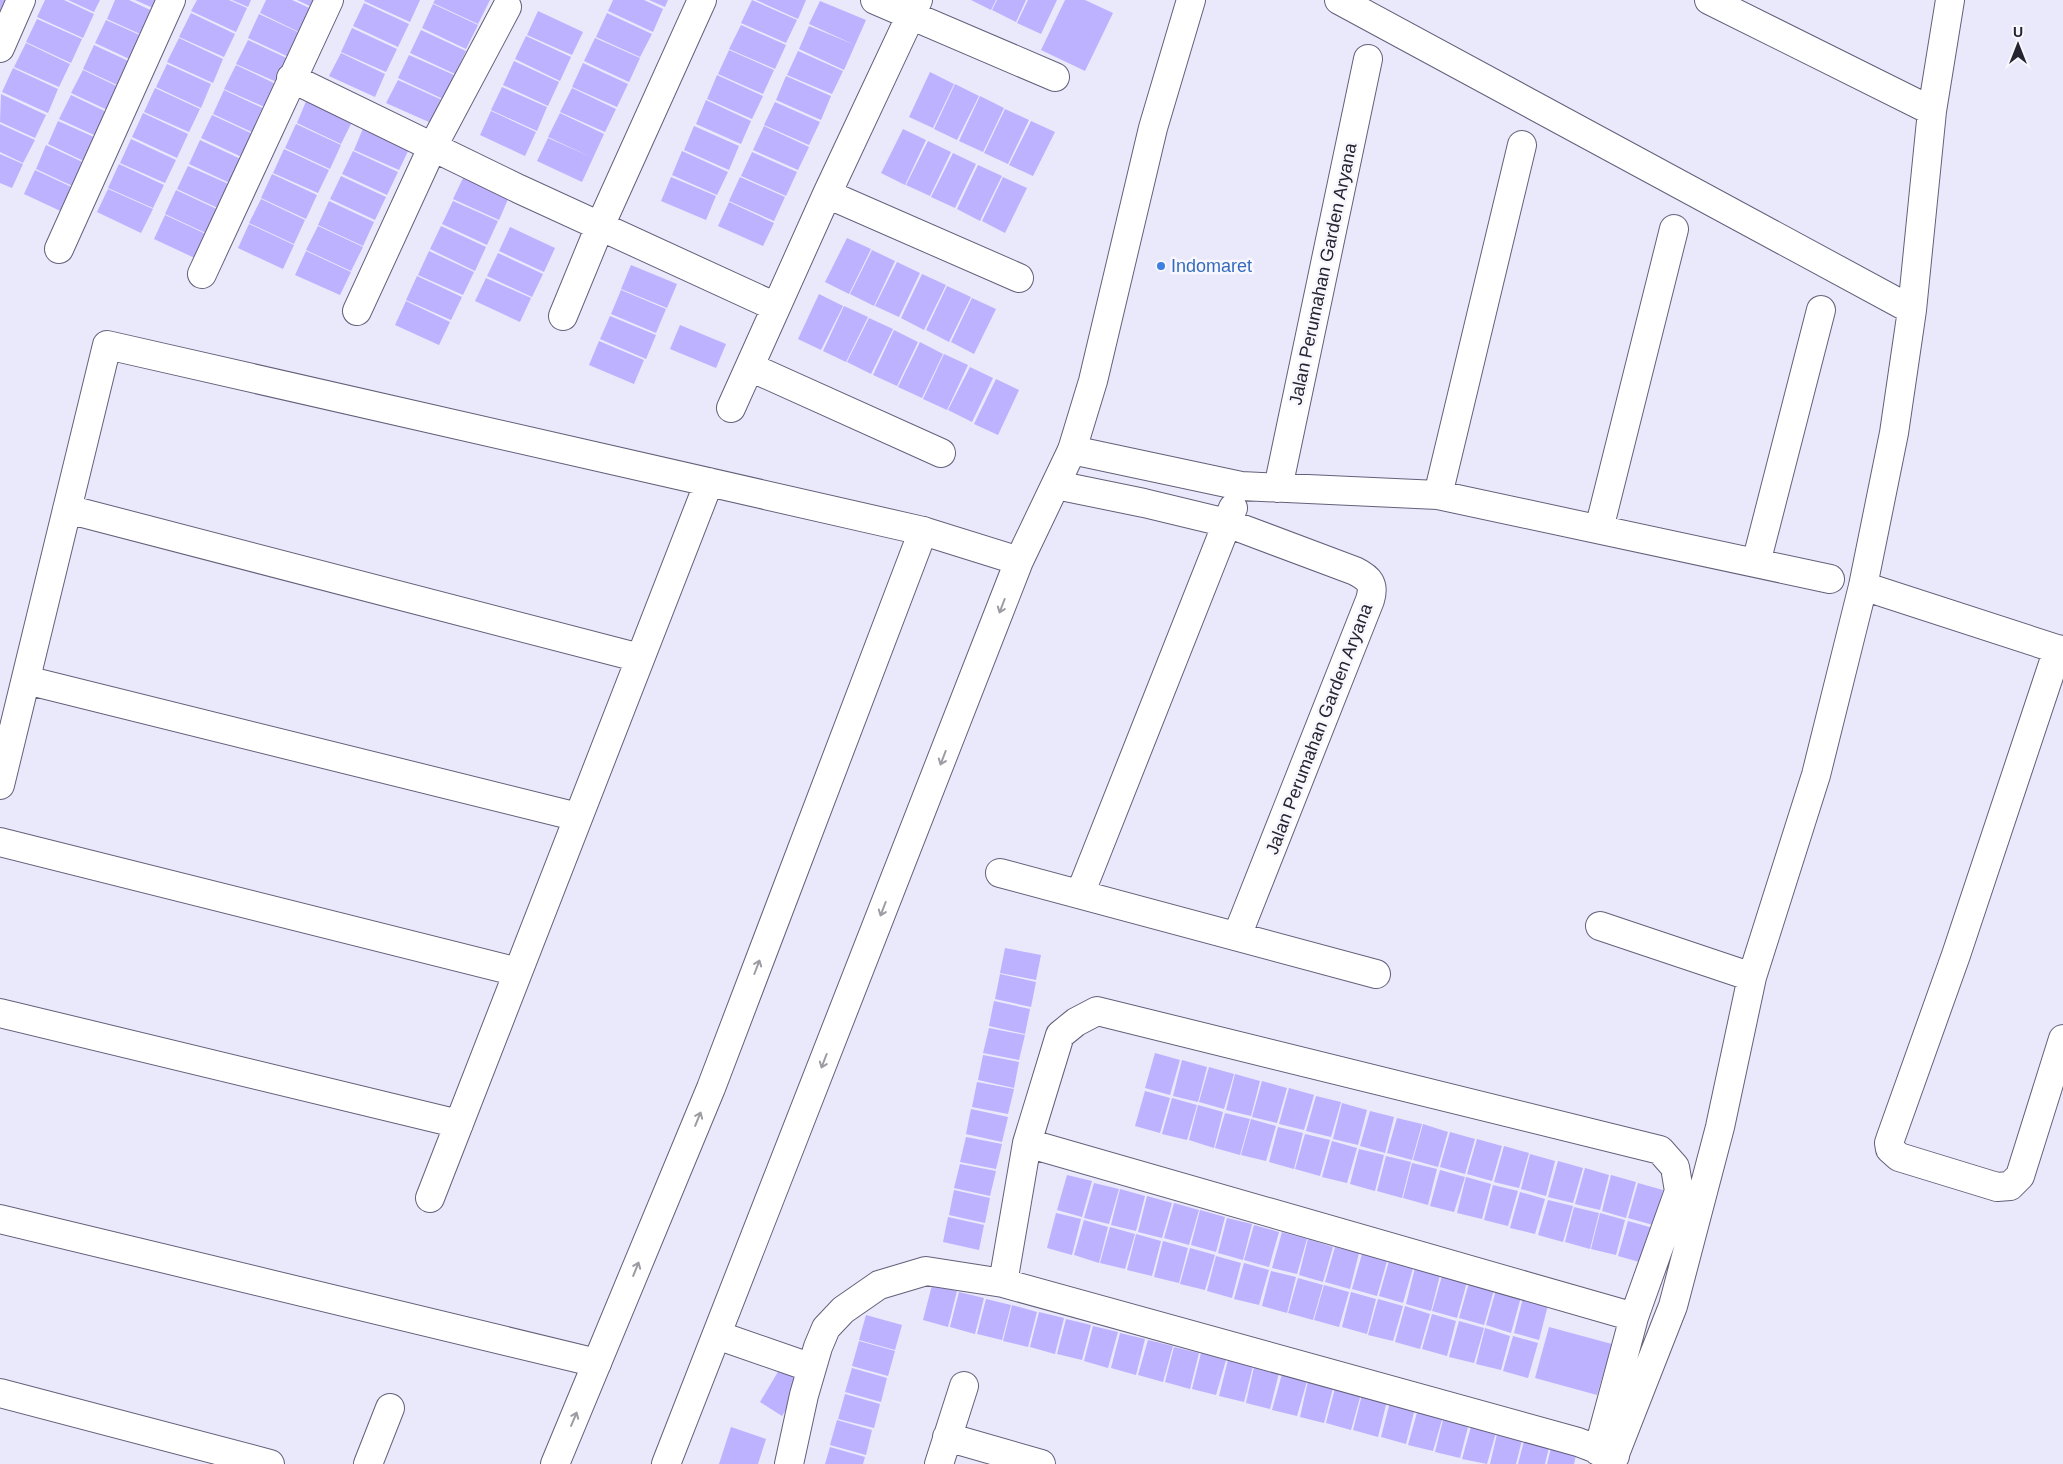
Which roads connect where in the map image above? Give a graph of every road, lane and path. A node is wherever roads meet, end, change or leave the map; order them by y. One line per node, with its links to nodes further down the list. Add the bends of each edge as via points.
1 (21, 0): 12 (street)
2 (171, 0): 22 (street)
3 (329, 0): 15 (street)
4 (702, 0): 20 (street)
5 (875, 0): 11 (street)
6 (1191, 0): 32 (street, via 1153,128 1093,381)
7 (1339, 0): 27 (street)
8 (1709, 0): 16 (street)
9 (1950, 0): 16 (street)
10 (507, 7): 18 (street)
11 (915, 8): 14 (street); 19 (street)
12 (0, 48)
13 (1368, 59): 37 (street, Jalan Perumahan Garden Aryana)
14 (1054, 77)
15 (292, 78): 18 (street); 23 (street)
16 (1932, 111): 27 (street)
17 (1522, 145): 38 (street)
18 (432, 148): 20 (street); 28 (street)
19 (827, 194): 24 (street); 25 (street)
20 (600, 226): 25 (street); 29 (street)
21 (1674, 229): 41 (street)
22 (59, 249)
23 (202, 274)
24 (1020, 278)
25 (776, 307): 30 (street)
26 (1820, 310): 44 (street)
27 (1912, 310): 46 (street, via 1894,433)
28 (357, 311)
29 (563, 316)
30 (750, 367): 31 (street); 33 (street)
31 (731, 408)
32 (1072, 450): 35 (street); 36 (street)
33 (941, 453)
34 (709, 482): 39 (street, via 107,345); 42 (street); 48 (street)
35 (1056, 485): 40 (street, Jalan Perumahan Garden Aryana); 43 (street)
36 (1241, 486): 37 (street); 40 (street)
37 (1278, 488): 38 (street)
38 (1438, 495): 41 (street)
39 (67, 509): 48 (street); 49 (street)
40 (1227, 523): 54 (street); 56 (street, Jalan Perumahan Garden Aryana, via 1365,576 1372,591)
41 (1599, 529): 44 (street)
42 (932, 534): 43 (street); 69 (street, one-way to 42, via 711,1088)
43 (1010, 558): 68 (street, one-way to 68)
44 (1756, 563): 45 (street)
45 (1830, 579)
46 (1863, 586): 47 (street); 59 (street, via 1816,775)
47 (2061, 651): 61 (street, via 1890,1137 1891,1151 1900,1157 1997,1187 2010,1186 2020,1176)
48 (640, 658): 51 (street)
49 (26, 680): 50 (street); 51 (street)
50 (0, 785)
51 (578, 817): 57 (street)
52 (0, 842): 57 (street)
53 (1000, 873): 54 (street)
54 (1080, 894): 56 (street)
55 (1600, 926): 59 (street)
56 (1237, 936): 58 (street)
57 (518, 972): 62 (street)
58 (1376, 974)
59 (1752, 977): 75 (street, via 1720,1127 1673,1306)
60 (0, 1013): 62 (street)
61 (2063, 1039)
62 (459, 1124): 64 (street)
63 (1027, 1143): 66 (street); 67 (street); 67 (street, via 1060,1036 1097,1010 1660,1150 1675,1166 1679,1191)
64 (430, 1198)
65 (0, 1219): 69 (street)
66 (1004, 1283): 70 (street, via 926,1271 880,1284 843,1310 826,1328); 75 (street, via 1578,1442)
67 (1634, 1317): 75 (street)
68 (717, 1335): 70 (street); 79 (street)
69 (597, 1363): 78 (street, one-way to 69)
70 (812, 1368): 80 (street)
71 (964, 1386): 74 (street)
72 (0, 1393): 76 (street)
73 (390, 1408): 77 (street)
74 (947, 1438): 81 (street); 82 (street)
75 (1608, 1457)
76 (270, 1464)
77 (368, 1464)
78 (555, 1464)
79 (666, 1464)
80 (789, 1464)
81 (939, 1464)
82 (1041, 1464)

